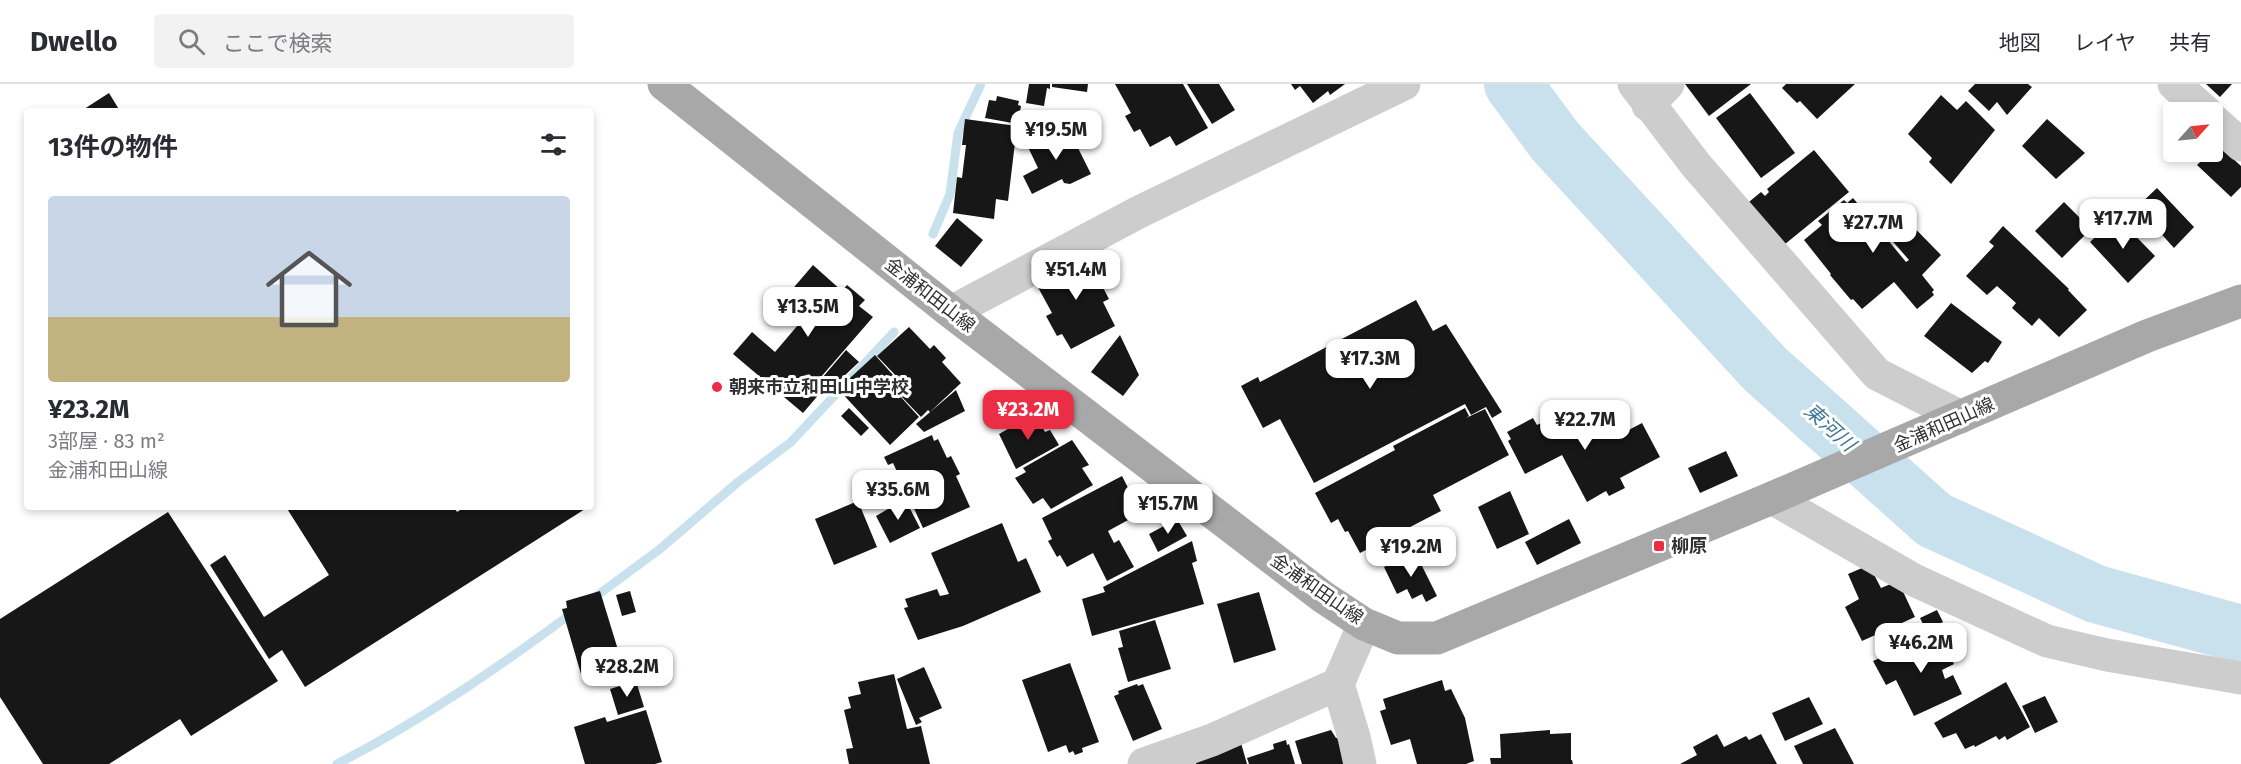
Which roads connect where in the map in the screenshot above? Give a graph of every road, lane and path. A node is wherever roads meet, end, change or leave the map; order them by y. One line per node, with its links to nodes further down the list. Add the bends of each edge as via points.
1 (664, 84): 9 (main road, 金浦和田山線)
2 (1404, 84): 9 (street, via 1138,212)
3 (2174, 84): 5 (street)
4 (1650, 91): 10 (street, via 1696,165 1877,374)
5 (2195, 102)
6 (2223, 129): 7 (street)
7 (2241, 145)
8 (2241, 301): 10 (main road, 金浦和田山線, via 2147,336)
9 (951, 312): 12 (main road, 金浦和田山線, via 1323,597)
10 (1953, 421): 11 (main road, 金浦和田山線)
11 (1780, 495): 12 (main road, 金浦和田山線, via 1437,638 1398,638); 13 (street, via 1914,580 2047,641)
12 (1364, 624): 14 (street)
13 (2241, 678)
14 (1338, 684): 15 (street, via 1212,740); 16 (street)
15 (1144, 764)
16 (1360, 764)

